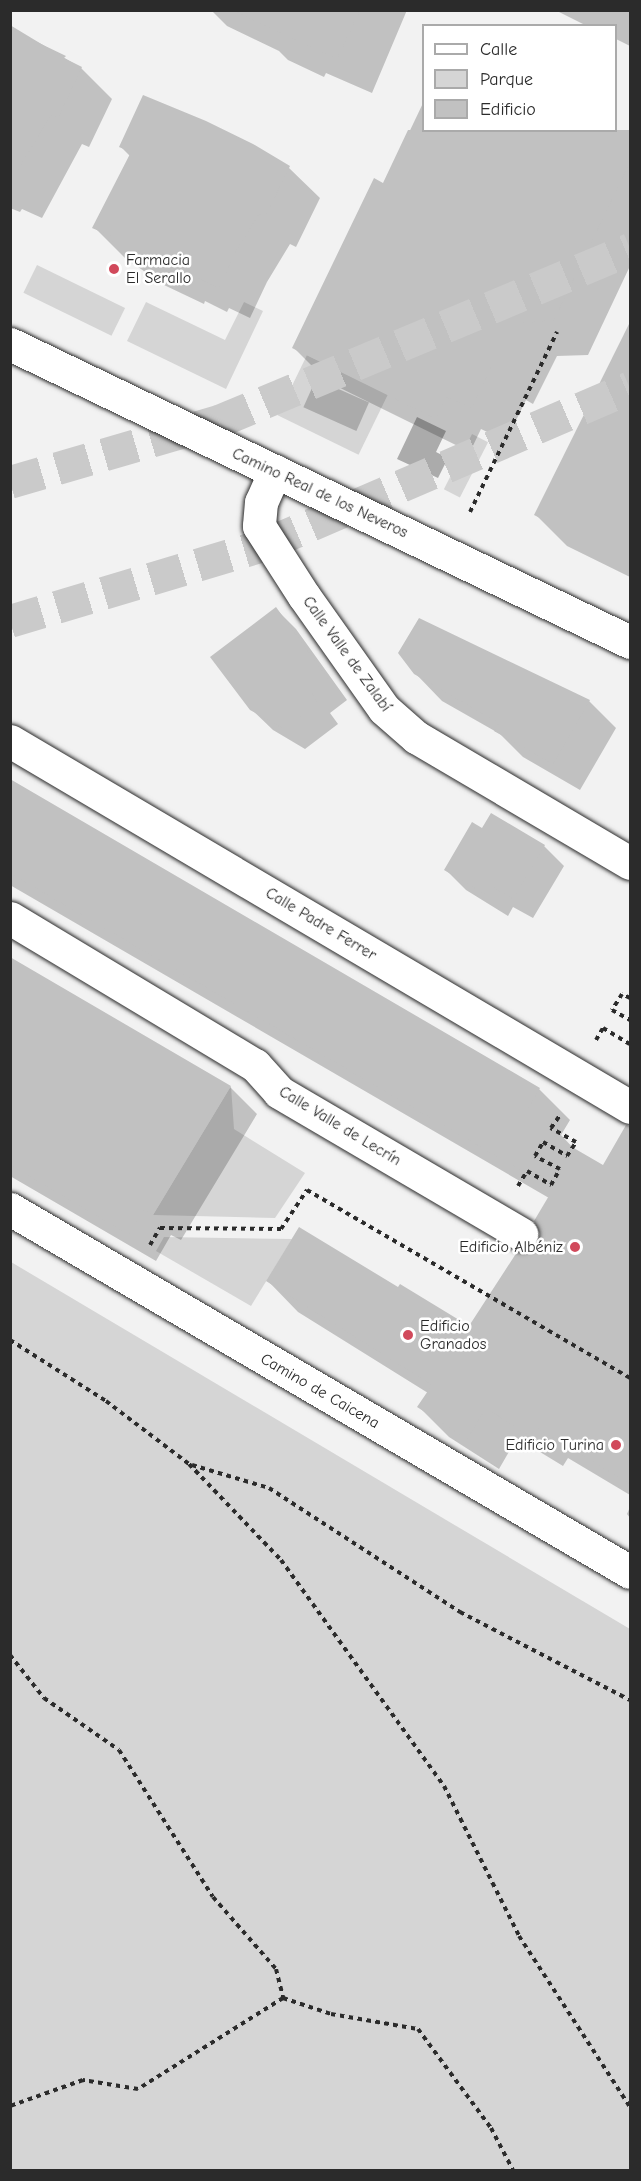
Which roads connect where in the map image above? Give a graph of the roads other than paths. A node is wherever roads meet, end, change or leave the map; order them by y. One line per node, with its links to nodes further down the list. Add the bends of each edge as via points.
1 (10, 344): 2 (street, Camino Real de los Neveros)
2 (275, 471): 3 (street, Camino Real de los Neveros); 5 (street, Calle Valle de Zalabí, via 261,502 259,526 384,709 416,737)
3 (630, 642)
4 (10, 741): 7 (street, Calle Padre Ferrer)
5 (630, 863)
6 (10, 918): 9 (street, Calle Valle de Lecrín, via 255,1065 279,1092)
7 (630, 1107)
8 (10, 1209): 10 (street, Camino de Caicena)
9 (521, 1234)
10 (630, 1572)

